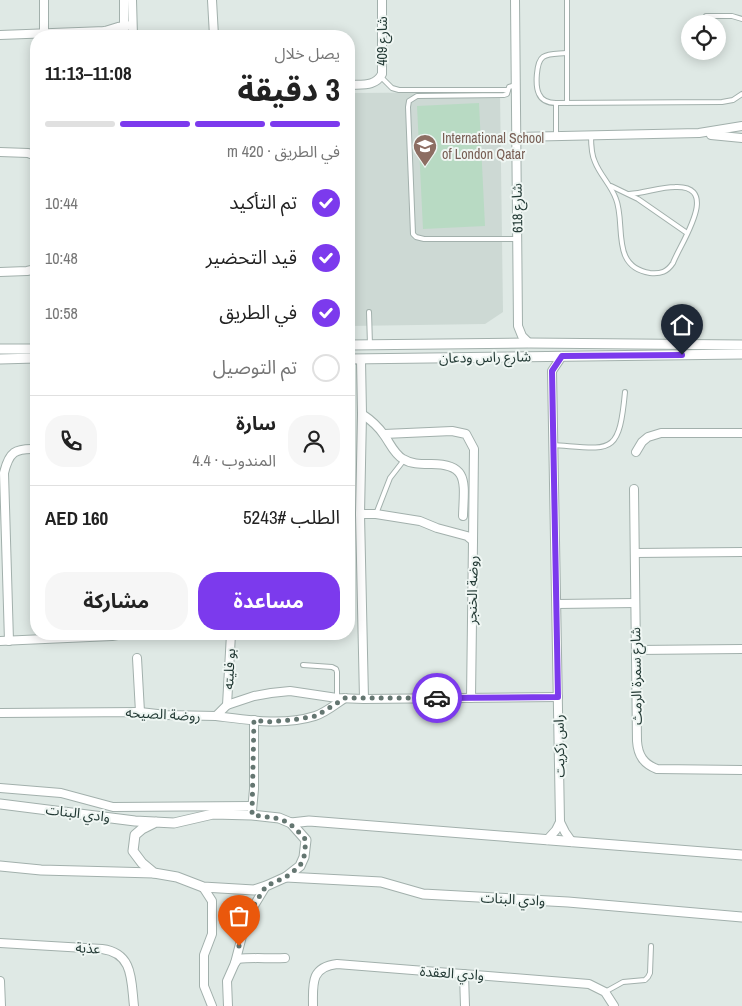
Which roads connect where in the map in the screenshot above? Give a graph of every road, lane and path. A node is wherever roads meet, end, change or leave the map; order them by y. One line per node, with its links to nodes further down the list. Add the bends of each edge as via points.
1 (44, 0): 11 (street)
2 (124, 0): 10 (street)
3 (132, 0): 10 (street)
4 (212, 0): 15 (street)
5 (382, 0): 19 (street, شارع 409)
6 (515, 0): 21 (street, شارع 618)
7 (567, 0): 18 (lane)
8 (726, 16): 9 (lane)
9 (742, 19)
10 (128, 25): 12 (street); 13 (street); 14 (street)
11 (44, 30)
12 (109, 30)
13 (126, 30)
14 (130, 30)
15 (214, 30)
16 (30, 35): 17 (street)
17 (0, 36)
18 (566, 53): 24 (lane, via 545,56 538,65 539,94 546,101); 25 (lane)
19 (381, 76): 20 (street, شارع 409, via 372,84); 22 (lane, via 389,86 399,90)
20 (355, 85)
21 (516, 85): 22 (lane); 30 (street, شارع 618)
22 (508, 90): 37 (lane, via 504,95 417,96 409,101 412,230 416,237 424,239)
23 (742, 94): 25 (lane, via 722,102)
24 (556, 103): 25 (lane); 29 (lane)
25 (567, 103)
26 (742, 126): 27 (street)
27 (699, 133): 28 (street); 31 (street)
28 (591, 135): 29 (street); 34 (lane, via 595,162)
29 (556, 136): 30 (street)
30 (516, 137): 37 (street, شارع 618)
31 (742, 138)
32 (0, 152): 33 (street)
33 (30, 154)
34 (611, 186): 35 (lane); 36 (lane, via 619,209 622,247 628,259 640,269 657,273 668,270)
35 (629, 194): 36 (lane); 36 (lane, via 676,187 689,189 695,195 698,210)
36 (687, 233)
37 (517, 239): 41 (street, شارع 618)
38 (30, 270): 39 (street)
39 (0, 272)
40 (369, 312): 45 (lane)
41 (518, 326): 42 (street); 43 (street)
42 (508, 343): 43 (street, شارع راس ودعان); 45 (street, شارع راس ودعان)
43 (529, 343): 46 (street, شارع راس ودعان)
44 (355, 345): 45 (street, شارع راس ودعان)
45 (370, 345)
46 (742, 345)
47 (0, 349): 48 (street)
48 (30, 349)
49 (742, 354): 51 (street, شارع راس ودعان)
50 (540, 356): 51 (street, شارع راس ودعان); 55 (street, شارع راس ودعان); 56 (street)
51 (562, 356): 56 (street)
52 (30, 358): 53 (street)
53 (0, 359)
54 (355, 360): 55 (street, شارع راس ودعان)
55 (361, 360): 58 (street)
56 (552, 371): 61 (street, راس زكريت)
57 (625, 392): 61 (lane, via 621,426 610,444 600,448)
58 (362, 414): 60 (street); 66 (street)
59 (742, 433): 63 (street, via 661,433 648,437)
60 (384, 434): 64 (street); 69 (street, via 452,431 466,434 474,449)
61 (553, 445): 73 (street, راس زكريت)
62 (30, 449): 77 (street, via 15,451 4,472)
63 (636, 452)
64 (404, 460): 67 (lane, via 390,478); 68 (street, via 418,464 448,464 458,470 463,481)
65 (634, 488): 71 (street, شارع سمرة الرمث)
66 (360, 514): 67 (street, روضة الخنجر); 85 (street)
67 (376, 514): 69 (street, روضة الخنجر, via 420,521 467,536)
68 (463, 516)
69 (473, 541): 84 (street, روضة الخنجر)
70 (742, 552): 71 (street)
71 (635, 553): 72 (street, شارع سمرة الرمث)
72 (635, 603): 73 (street); 79 (street, شارع سمرة الرمث)
73 (557, 604): 82 (street, راس زكريت)
74 (30, 640): 77 (street)
75 (231, 640): 86 (street, بو فليته)
76 (0, 641): 77 (street)
77 (9, 641)
78 (742, 649): 79 (street)
79 (636, 650): 91 (street, شارع سمرة الرمث, via 638,749 645,762 665,770)
80 (138, 658): 87 (street)
81 (303, 666): 83 (lane, via 336,668)
82 (558, 697): 84 (street, روضة الصيحه); 96 (street, راس زكريت)
83 (341, 698): 85 (street, روضة الصيحه); 86 (street, روضة الصيحه, via 290,691 254,696); 90 (street, via 316,716 267,722)
84 (471, 698): 85 (street, روضة الصيحه)
85 (364, 699)
86 (227, 705): 89 (street, روضة الصيحه)
87 (140, 712): 88 (street, روضة الصيحه); 89 (street, روضة الصيحه)
88 (0, 713)
89 (216, 716): 90 (street)
90 (254, 720): 94 (street)
91 (742, 770)
92 (0, 788): 94 (street, via 68,794 112,807)
93 (0, 804): 95 (street, وادي البنات)
94 (252, 811): 95 (street, وادي البنات, via 213,814 174,823); 97 (street, وادي البنات)
95 (156, 822): 102 (street, via 135,835 133,851)
96 (560, 822): 98 (street); 99 (street)
97 (290, 823): 98 (street); 103 (street, via 306,840 306,848 300,866)
98 (547, 840): 99 (street)
99 (572, 842): 100 (street)
100 (742, 855)
101 (0, 866): 102 (street)
102 (154, 873): 105 (street)
103 (286, 877): 104 (street); 106 (street, وادي البنات, via 382,882 423,894)
104 (266, 886): 105 (street, via 254,890); 110 (street, via 247,917)
105 (203, 887): 116 (street, via 212,901 212,934 204,955 204,986)
106 (742, 917)
107 (0, 943): 115 (street, عذبة, via 114,952 130,971)
108 (650, 946): 113 (lane, via 648,977 623,982)
109 (285, 958): 110 (street, via 244,958)
110 (235, 963): 117 (street, via 227,982)
111 (464, 974): 113 (street, وادي العقدة, via 583,983); 118 (street, وادي العقدة, via 329,965 322,968 314,981); 119 (street)
112 (0, 981): 114 (street)
113 (605, 992): 120 (street)
114 (1, 1006)
115 (134, 1006)
116 (212, 1006)
117 (228, 1006)
118 (314, 1006)
119 (465, 1006)
120 (614, 1006)

